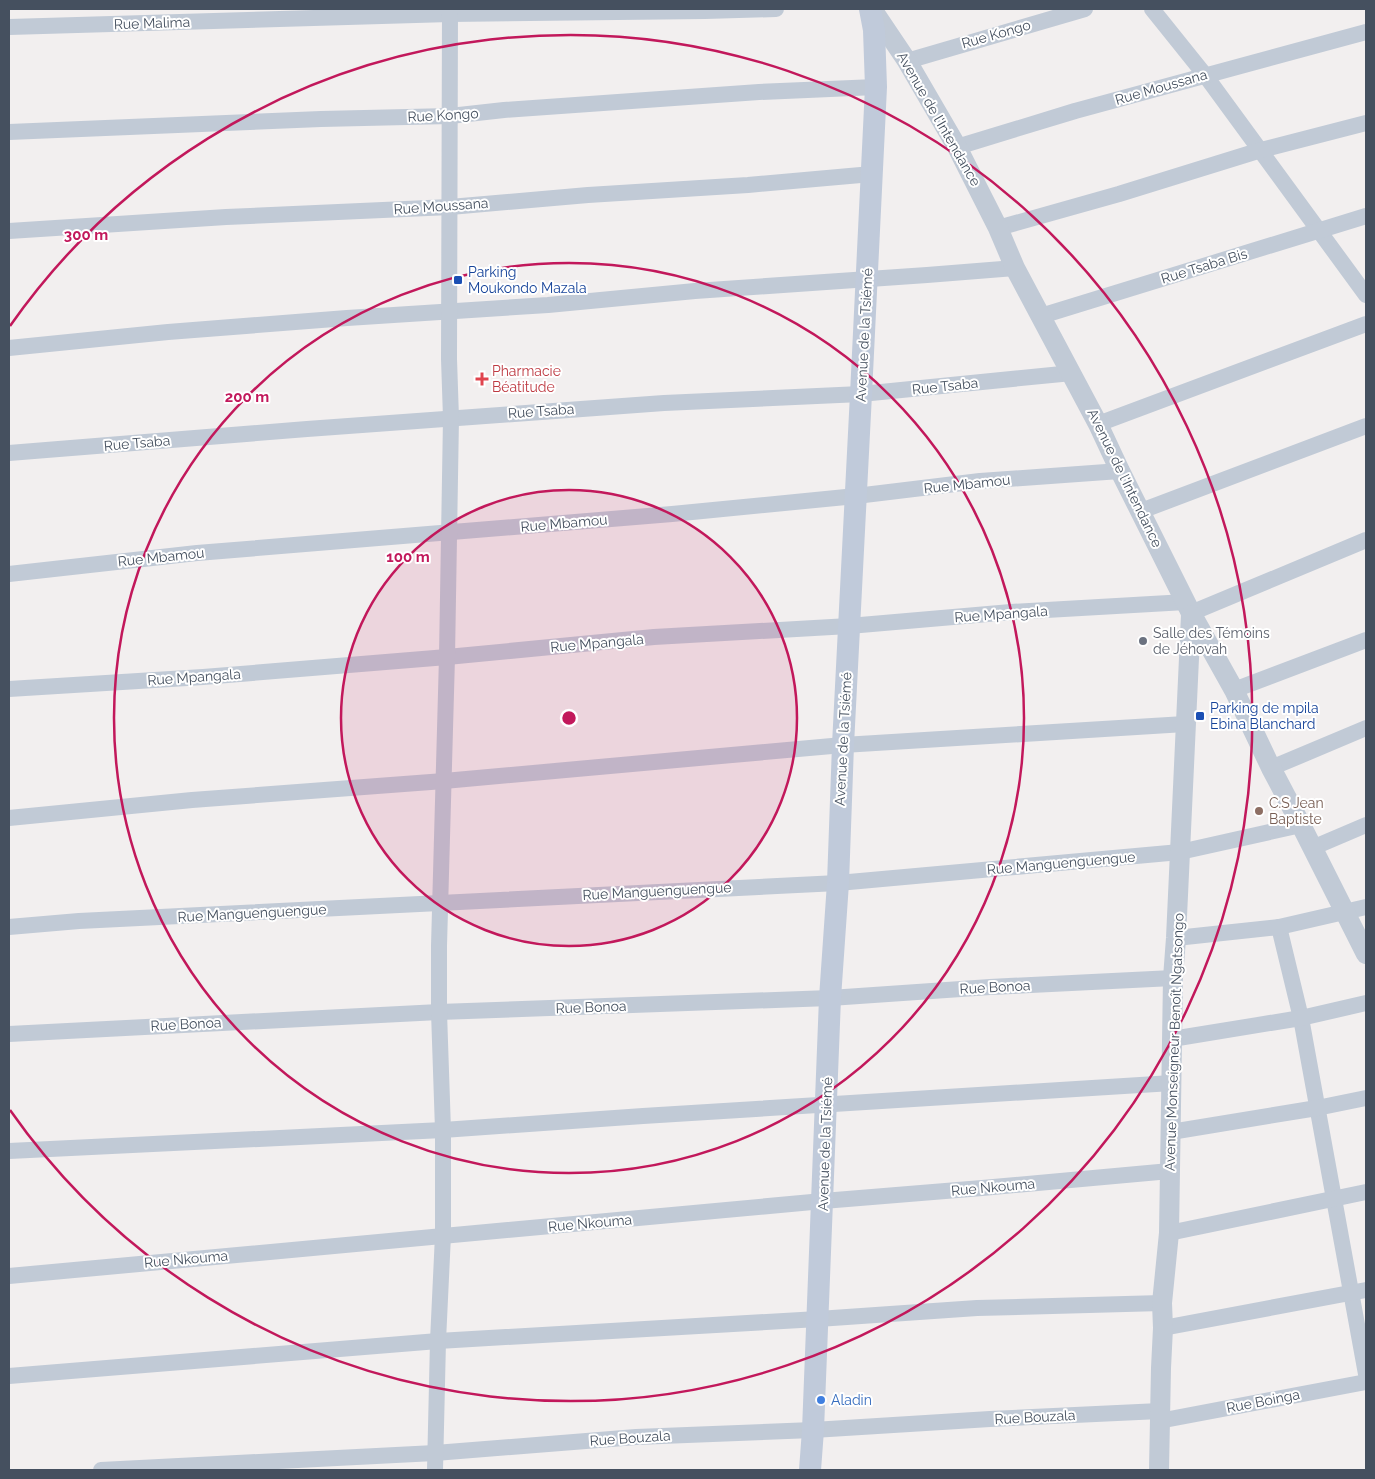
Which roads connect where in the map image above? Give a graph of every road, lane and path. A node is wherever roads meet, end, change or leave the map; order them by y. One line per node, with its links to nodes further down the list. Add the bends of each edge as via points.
1 (776, 9): 5 (street, Rue Malima)
2 (871, 9): 8 (street, Avenue de l'Intendance); 10 (main road, Avenue de la Tsiémé)
3 (1085, 9): 8 (street, Rue Kongo)
4 (1152, 9): 9 (street)
5 (450, 11): 6 (street, Rue Malima); 11 (street)
6 (9, 27)
7 (1366, 32): 9 (street, Rue Moussana)
8 (907, 61): 14 (street, Avenue de l'Intendance)
9 (1205, 75): 14 (street, Rue Moussana); 15 (street)
10 (876, 88): 11 (street, Rue Kongo, via 760,92); 16 (main road, Avenue de la Tsiémé)
11 (450, 116): 13 (street, Rue Kongo); 17 (street)
12 (1366, 123): 15 (street)
13 (9, 132)
14 (957, 147): 19 (street, Avenue de l'Intendance)
15 (1261, 150): 19 (street); 21 (street)
16 (872, 174): 17 (street, Rue Moussana); 23 (main road, Avenue de la Tsiémé)
17 (450, 207): 20 (street, Rue Moussana); 25 (street)
18 (1366, 216): 21 (street, Rue Tsaba Bis)
19 (998, 228): 22 (street, Avenue de l'Intendance)
20 (9, 231)
21 (1319, 231): 24 (street); 26 (street, Rue Tsaba Bis)
22 (1015, 268): 23 (street); 26 (street, Avenue de l'Intendance)
23 (867, 280): 25 (street); 30 (main road, Avenue de la Tsiémé)
24 (1366, 295)
25 (450, 312): 28 (street, via 168,332); 31 (street)
26 (1041, 316): 29 (street, Avenue de l'Intendance)
27 (1366, 324): 32 (street)
28 (9, 348)
29 (1072, 373): 30 (street, Rue Tsaba); 32 (street, Avenue de l'Intendance)
30 (861, 394): 31 (street, Rue Tsaba, via 664,403); 36 (main road, Avenue de la Tsiémé)
31 (451, 418): 34 (street, Rue Tsaba); 38 (street)
32 (1098, 424): 35 (street, Avenue de l'Intendance)
33 (1366, 426): 37 (street)
34 (9, 454)
35 (1120, 471): 36 (street, Rue Mbamou, via 980,481); 37 (street, Avenue de l'Intendance)
36 (856, 496): 38 (street, Rue Mbamou); 42 (main road, Avenue de la Tsiémé)
37 (1141, 511): 41 (street, Avenue de l'Intendance)
38 (449, 533): 40 (street, Rue Mbamou, via 197,553); 44 (street)
39 (1366, 540): 41 (street, Rue Mpangala)
40 (9, 574)
41 (1189, 608): 42 (street, Rue Mpangala, via 1011,612); 46 (street, Avenue de l'Intendance); 47 (street, Avenue Monseigneur Benoît Ngatsongo)
42 (849, 626): 44 (street, Rue Mpangala, via 654,637); 49 (main road, Avenue de la Tsiémé)
43 (1366, 640): 46 (street)
44 (448, 657): 45 (street, Rue Mpangala); 51 (street)
45 (9, 689)
46 (1234, 690): 50 (street, Avenue de l'Intendance)
47 (1185, 724): 49 (street); 56 (street, Avenue Monseigneur Benoît Ngatsongo)
48 (1366, 728): 50 (street)
49 (843, 745): 51 (street); 57 (main road, Avenue de la Tsiémé)
50 (1271, 768): 53 (street, Avenue de l'Intendance)
51 (444, 781): 52 (street); 58 (street)
52 (9, 818)
53 (1301, 825): 55 (street, Avenue de l'Intendance); 56 (street, Rue Manguenguengue)
54 (1366, 825): 55 (street)
55 (1312, 848): 60 (street, Avenue de l'Intendance)
56 (1180, 852): 57 (street, Rue Manguenguengue); 63 (street, Avenue Monseigneur Benoît Ngatsongo)
57 (838, 883): 58 (street, Rue Manguenguengue); 66 (main road, Avenue de la Tsiémé)
58 (439, 903): 61 (street, Rue Manguenguengue); 68 (street)
59 (1366, 907): 60 (street)
60 (1345, 911): 62 (street); 64 (street, Avenue de l'Intendance)
61 (9, 927)
62 (1279, 927): 63 (street); 69 (street)
63 (1176, 938): 65 (street, Avenue Monseigneur Benoît Ngatsongo)
64 (1366, 954)
65 (1173, 978): 66 (street, Rue Bonoa); 71 (street, Avenue Monseigneur Benoît Ngatsongo)
66 (830, 998): 68 (street, Rue Bonoa); 74 (main road, Avenue de la Tsiémé)
67 (1366, 1003): 69 (street)
68 (439, 1012): 70 (street, Rue Bonoa); 76 (street)
69 (1301, 1018): 71 (street); 75 (street)
70 (9, 1034)
71 (1172, 1039): 72 (street, Avenue Monseigneur Benoît Ngatsongo)
72 (1172, 1084): 74 (street); 77 (street, Avenue Monseigneur Benoît Ngatsongo)
73 (1366, 1098): 75 (street)
74 (826, 1104): 76 (street); 82 (main road, Avenue de la Tsiémé)
75 (1318, 1108): 77 (street); 81 (street)
76 (443, 1130): 78 (street); 84 (street)
77 (1171, 1132): 79 (street, Avenue Monseigneur Benoît Ngatsongo)
78 (9, 1151)
79 (1170, 1171): 82 (street, Rue Nkouma); 83 (street, Avenue Monseigneur Benoît Ngatsongo)
80 (1366, 1192): 81 (street)
81 (1334, 1199): 83 (street); 86 (street)
82 (823, 1201): 84 (street, Rue Nkouma); 88 (main road, Avenue de la Tsiémé)
83 (1169, 1232): 87 (street, Avenue Monseigneur Benoît Ngatsongo)
84 (443, 1235): 85 (street, Rue Nkouma); 90 (street)
85 (9, 1276)
86 (1359, 1291): 89 (street); 91 (street)
87 (1162, 1303): 88 (street, via 977,1308); 89 (street, Avenue Monseigneur Benoît Ngatsongo)
88 (818, 1319): 90 (street); 95 (main road, Avenue de la Tsiémé)
89 (1163, 1328): 94 (street, Avenue Monseigneur Benoît Ngatsongo)
90 (438, 1341): 92 (street); 96 (street)
91 (1366, 1374)
92 (9, 1376)
93 (1366, 1382): 94 (street, Rue Boinga)
94 (1160, 1416): 95 (street, Rue Bouzala, via 990,1419); 100 (street, Avenue Monseigneur Benoît Ngatsongo)
95 (813, 1430): 96 (street, Rue Bouzala, via 636,1437); 99 (main road, Avenue de la Tsiémé)
96 (435, 1453): 97 (street, Rue Bouzala); 98 (street)
97 (101, 1470)
98 (435, 1470)
99 (810, 1470)
100 (1159, 1470)

